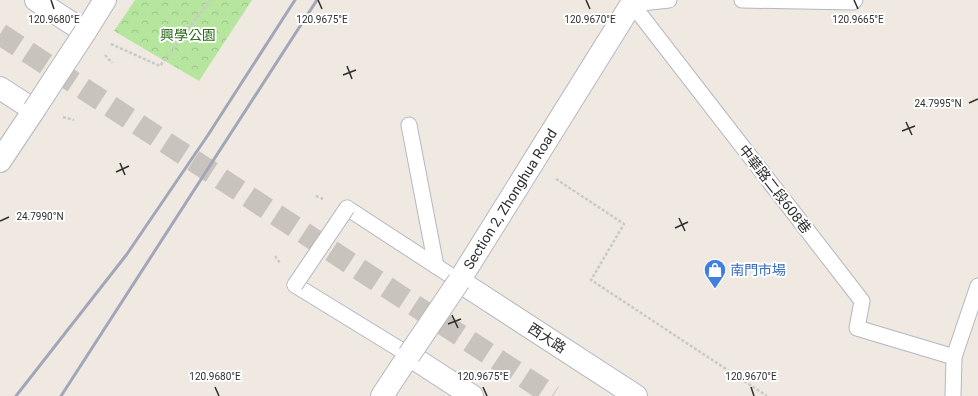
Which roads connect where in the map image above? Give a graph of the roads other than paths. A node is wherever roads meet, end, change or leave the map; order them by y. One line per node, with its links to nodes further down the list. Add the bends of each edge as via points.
1 (36, 0): 7 (street)
2 (105, 0): 7 (street)
3 (634, 0): 13 (street, Section 2, Zhonghua Road)
4 (669, 0): 16 (lane, 中華路二段608巷, via 632,4 862,301 857,328)
5 (742, 0): 6 (lane)
6 (855, 0)
7 (85, 32): 9 (street, bridge)
8 (0, 88): 9 (street)
9 (34, 110): 11 (street)
10 (409, 125): 12 (lane)
11 (0, 161)
12 (436, 266): 13 (lane); 15 (lane, bridge, via 347,208 295,285)
13 (459, 281): 15 (street, Section 2, Zhonghua Road, bridge); 19 (street, 西大路)
14 (978, 286): 16 (lane)
15 (409, 355): 17 (street, Section 2, Zhonghua Road); 18 (street)
16 (954, 357): 20 (lane)
17 (382, 396)
18 (472, 396)
19 (636, 396)
20 (953, 396)

